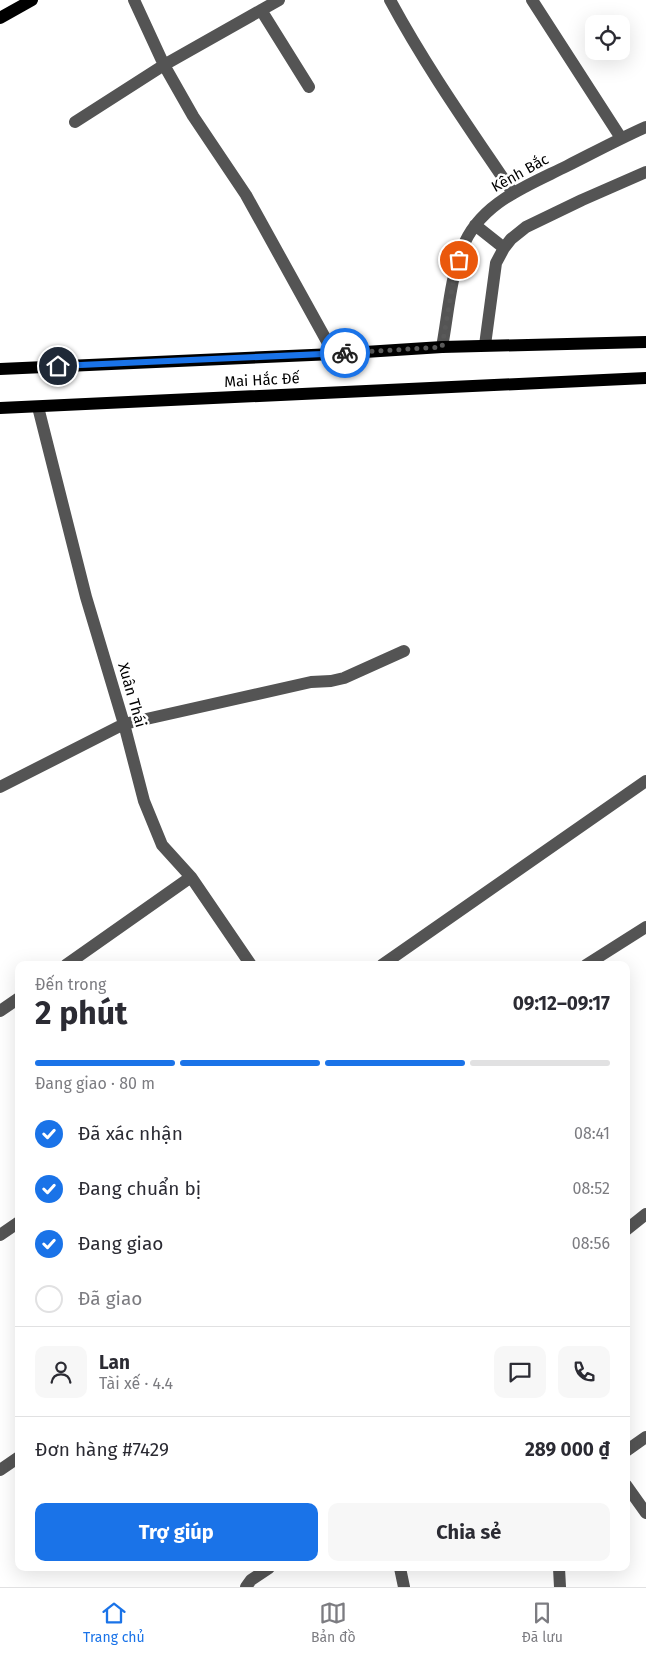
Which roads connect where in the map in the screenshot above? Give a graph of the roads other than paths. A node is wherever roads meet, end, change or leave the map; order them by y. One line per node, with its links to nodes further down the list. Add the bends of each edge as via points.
1 (134, 0): 8 (street)
2 (279, 0): 6 (street)
3 (390, 0): 14 (street, via 433,74)
4 (532, 0): 12 (street)
5 (29, 1): 7 (main road)
6 (261, 10): 8 (street); 9 (street)
7 (0, 18)
8 (164, 65): 10 (street); 20 (street, via 193,116 246,195)
9 (309, 87)
10 (75, 122)
11 (646, 127): 12 (street, Kênh Bắc)
12 (621, 138): 14 (street, Kênh Bắc)
13 (646, 172): 16 (street, via 526,227)
14 (513, 193): 15 (street, Kênh Bắc)
15 (476, 225): 16 (street); 19 (street, Kênh Bắc, via 462,249 455,271)
16 (504, 248): 18 (street, via 494,273)
17 (646, 342): 18 (main road, Mai Hắc Đế)
18 (486, 346): 19 (main road, Mai Hắc Đế)
19 (442, 347): 20 (main road, Mai Hắc Đế)
20 (334, 354): 21 (main road, Mai Hắc Đế)
21 (0, 369)
22 (646, 378): 23 (main road, Mai Hắc Đế)
23 (38, 406): 24 (main road, Mai Hắc Đế); 26 (street, Xuân Thái, via 86,597)
24 (0, 408)
25 (404, 651): 26 (street, via 330,682 311,682)
26 (124, 724): 28 (street); 29 (street, Xuân Thái, via 144,802 162,844)
27 (646, 781): 33 (street)
28 (0, 787)
29 (191, 876): 31 (street); 32 (street, Xuân Thái)
30 (646, 927): 34 (street)
31 (72, 961)
32 (248, 961)
33 (388, 961)
34 (592, 961)
35 (15, 1001): 36 (street)
36 (0, 1011)
37 (646, 1214): 39 (street)
38 (15, 1225): 40 (street)
39 (630, 1227)
40 (0, 1235)
41 (646, 1437): 42 (street)
42 (630, 1448)
43 (15, 1460): 44 (street)
44 (0, 1470)
45 (630, 1491): 46 (street)
46 (646, 1513)
47 (264, 1571): 50 (street)
48 (401, 1571): 51 (street)
49 (559, 1571): 52 (street)
50 (246, 1587)
51 (404, 1587)
52 (560, 1587)

